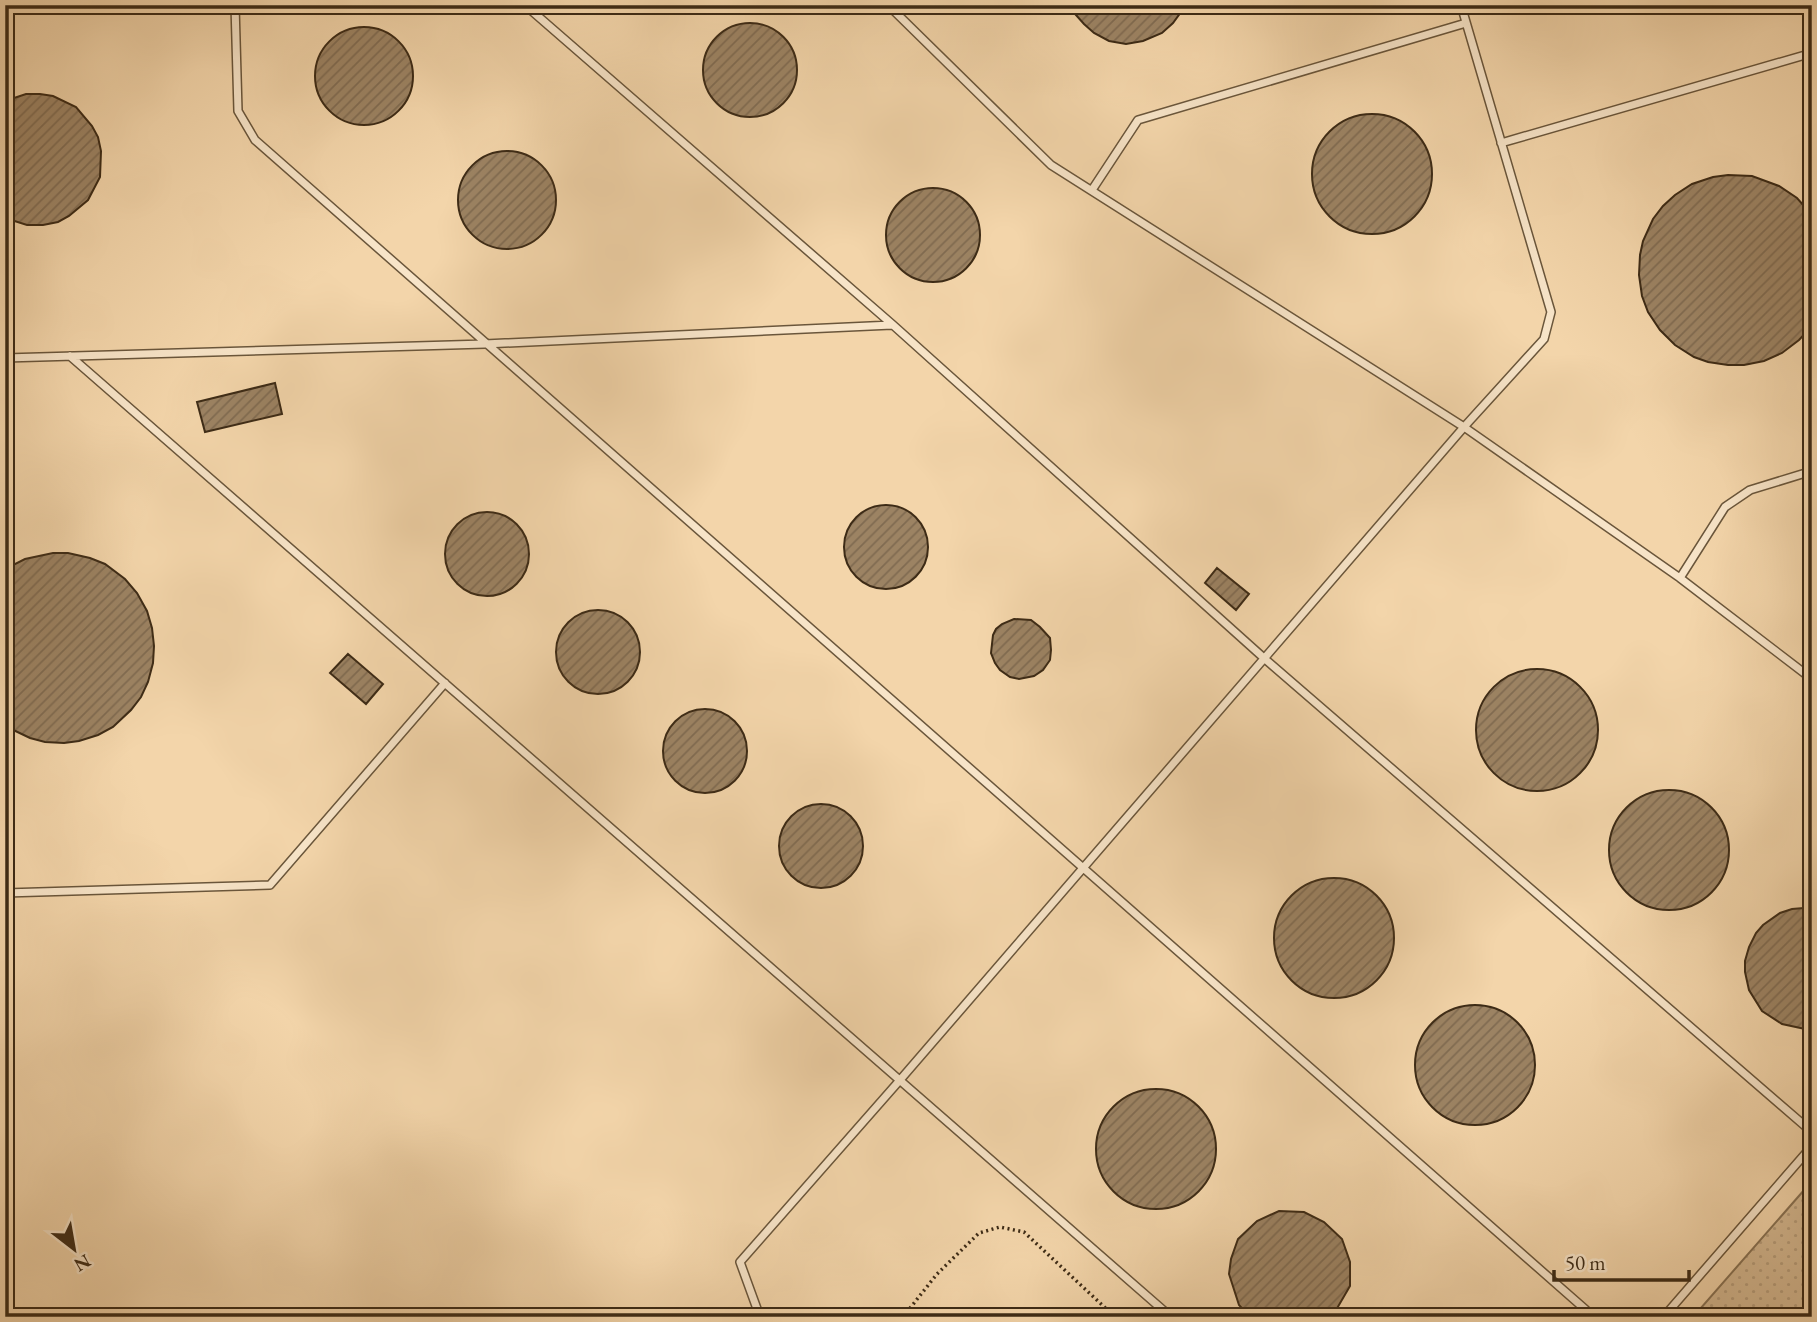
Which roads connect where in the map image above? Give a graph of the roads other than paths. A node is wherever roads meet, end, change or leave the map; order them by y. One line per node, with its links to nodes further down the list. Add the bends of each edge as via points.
1 (235, 5): 10 (lane, via 238,111 255,140)
2 (525, 5): 9 (lane)
3 (888, 5): 8 (lane, via 1051,165)
4 (1461, 5): 5 (lane)
5 (1466, 23): 7 (lane); 8 (lane, via 1138,120)
6 (1812, 53): 7 (lane)
7 (1502, 143): 13 (lane, via 1551,312 1544,339)
8 (1092, 190): 13 (lane)
9 (893, 325): 10 (lane); 16 (lane)
10 (485, 344): 11 (lane); 19 (lane)
11 (70, 355): 12 (lane); 18 (lane)
12 (5, 358)
13 (1464, 427): 15 (lane); 16 (lane)
14 (1812, 471): 15 (lane, via 1750,490 1725,507)
15 (1680, 578): 17 (lane)
16 (1265, 659): 19 (lane); 22 (lane)
17 (1812, 679)
18 (445, 683): 20 (lane, via 270,886); 21 (lane)
19 (1084, 868): 21 (lane); 26 (lane, via 1586,1310)
20 (5, 893)
21 (900, 1080): 24 (lane, via 740,1262); 25 (lane)
22 (1812, 1132)
23 (1812, 1146): 27 (lane)
24 (760, 1317)
25 (1171, 1317)
26 (1588, 1317)
27 (1660, 1317)

